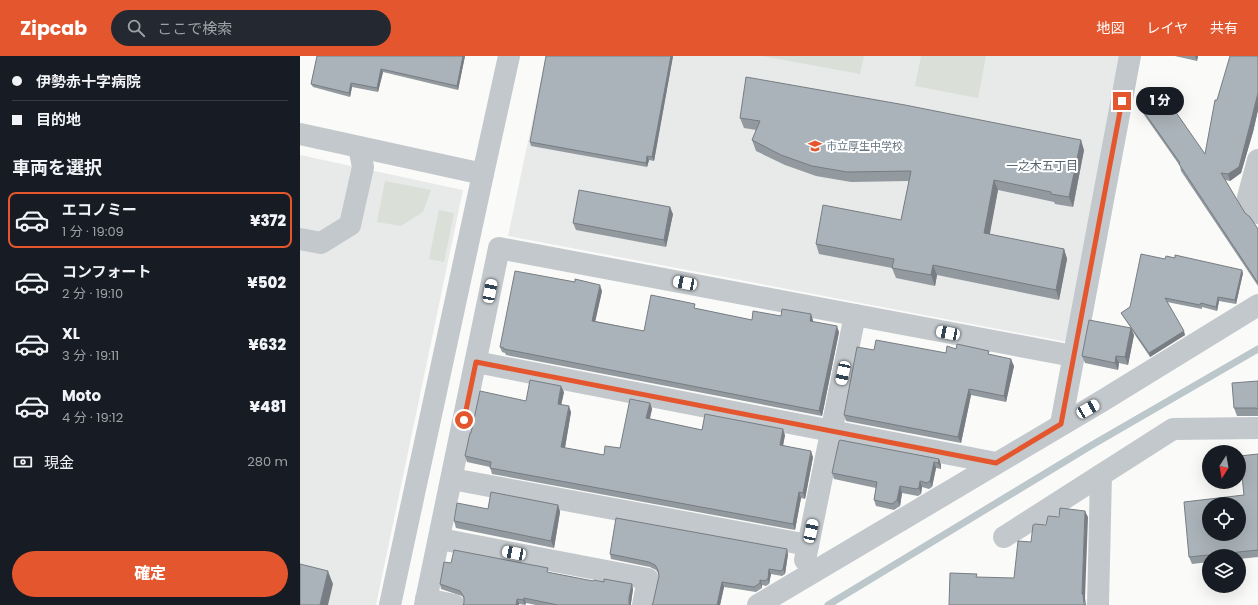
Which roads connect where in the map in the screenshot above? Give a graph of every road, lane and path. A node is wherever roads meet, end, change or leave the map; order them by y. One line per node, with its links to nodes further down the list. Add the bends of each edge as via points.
1 (509, 56): 6 (street)
2 (1130, 56): 13 (street)
3 (300, 134): 4 (street)
4 (359, 147): 6 (street); 8 (street, via 351,165 340,218 322,229); 9 (street, via 363,167 350,225)
5 (1258, 160): 7 (street, via 1248,197)
6 (483, 174): 26 (street)
7 (1258, 213)
8 (300, 226)
9 (310, 241): 10 (street)
10 (300, 254)
11 (1258, 305): 15 (street)
12 (855, 315): 13 (street); 14 (street, via 499,248); 17 (street)
13 (1073, 356): 15 (street)
14 (476, 362): 17 (street); 20 (street)
15 (1061, 424): 18 (street)
16 (1258, 428): 19 (street, via 1172,429)
17 (831, 431): 18 (street); 23 (street)
18 (996, 463): 24 (street)
19 (1101, 475): 21 (street); 30 (street)
20 (452, 479): 22 (street); 23 (street)
21 (1004, 537)
22 (440, 538): 25 (street); 28 (street, via 648,579)
23 (808, 545): 24 (street)
24 (801, 579): 29 (street)
25 (426, 602): 27 (street)
26 (390, 605)
27 (454, 605)
28 (643, 605)
29 (758, 605)
30 (1098, 605)

